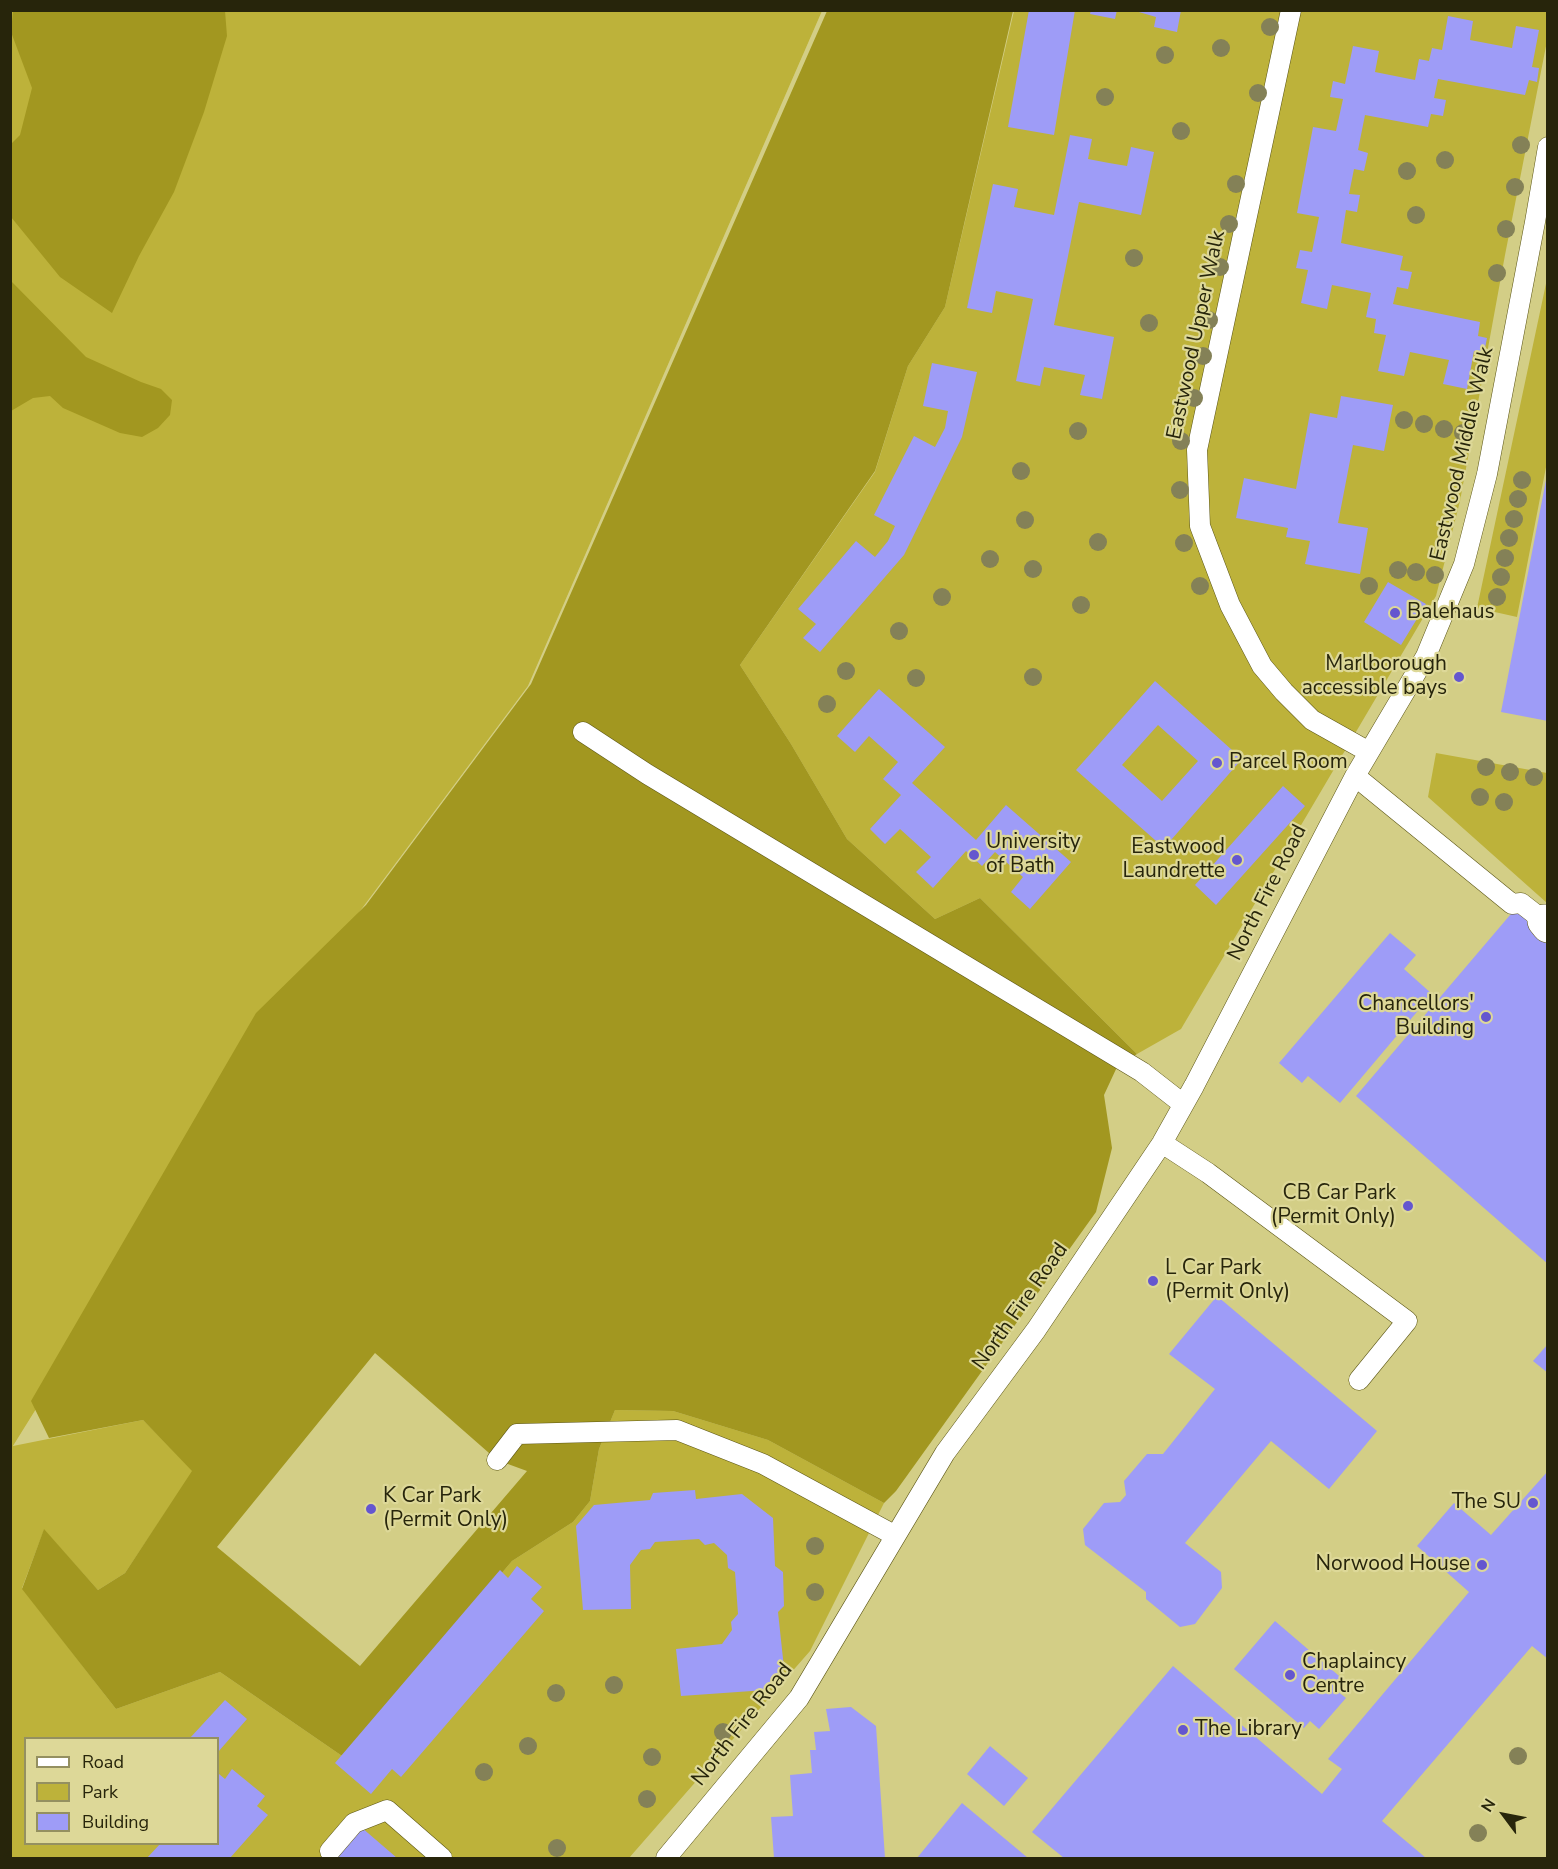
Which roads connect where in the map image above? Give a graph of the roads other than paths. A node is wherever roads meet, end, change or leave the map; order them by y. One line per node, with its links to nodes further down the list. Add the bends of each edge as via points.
1 (1291, 10): 4 (lane, Eastwood Upper Walk, via 1197,450 1200,526 1230,605 1262,666 1312,720)
2 (1548, 147): 4 (lane, Eastwood Middle Walk, via 1487,474 1464,564 1435,655)
3 (583, 732): 7 (lane, via 1142,1072)
4 (1369, 752): 5 (lane, North Fire Road)
5 (1355, 776): 6 (lane, via 1512,904 1521,903); 7 (lane, North Fire Road)
6 (1546, 923)
7 (1183, 1104): 8 (lane, North Fire Road)
8 (1162, 1143): 9 (lane, via 1407,1321); 11 (lane, North Fire Road, via 1036,1330 945,1453)
9 (1359, 1380)
10 (497, 1460): 11 (lane, via 518,1434 677,1430 763,1464)
11 (894, 1535): 14 (lane, North Fire Road, via 799,1698)
12 (330, 1851): 13 (lane, via 354,1823 387,1810)
13 (442, 1858)
14 (666, 1858)

